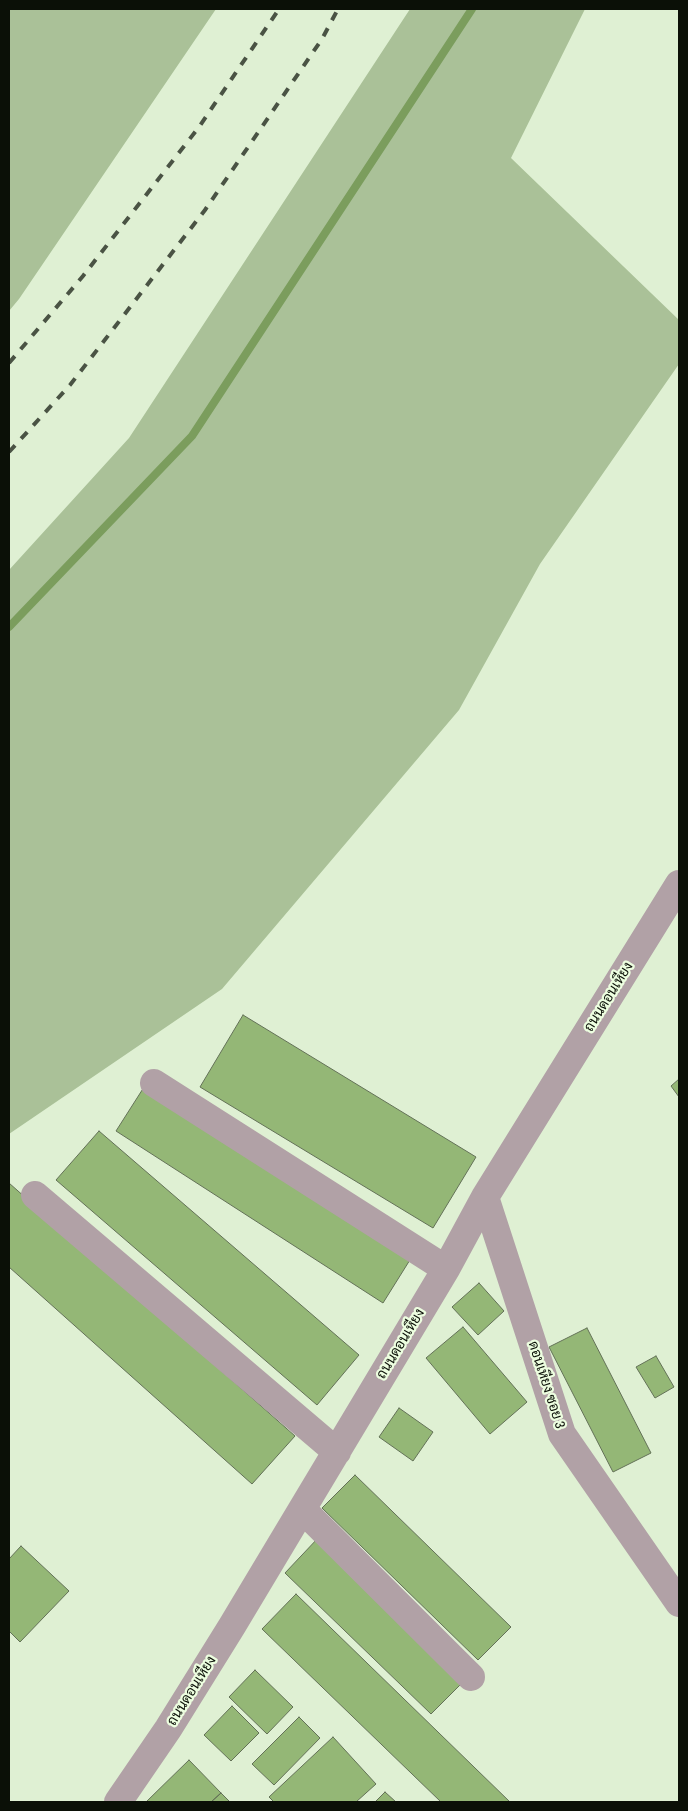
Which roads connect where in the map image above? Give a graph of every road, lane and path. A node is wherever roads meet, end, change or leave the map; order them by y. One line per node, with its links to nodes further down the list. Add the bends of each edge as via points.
1 (679, 884): 4 (street, ถนนดอนเหียง)
2 (154, 1083): 5 (street)
3 (35, 1195): 6 (street)
4 (485, 1197): 5 (street, ถนนดอนเหียง); 8 (street, ดอนเหียง ซอย 3, via 562,1434)
5 (446, 1268): 6 (street, ถนนดอนเหียง)
6 (337, 1452): 7 (street, ถนนดอนเหียง)
7 (303, 1510): 9 (street); 10 (street, ถนนดอนเหียง, via 168,1730)
8 (679, 1603)
9 (472, 1676)
10 (118, 1802)

